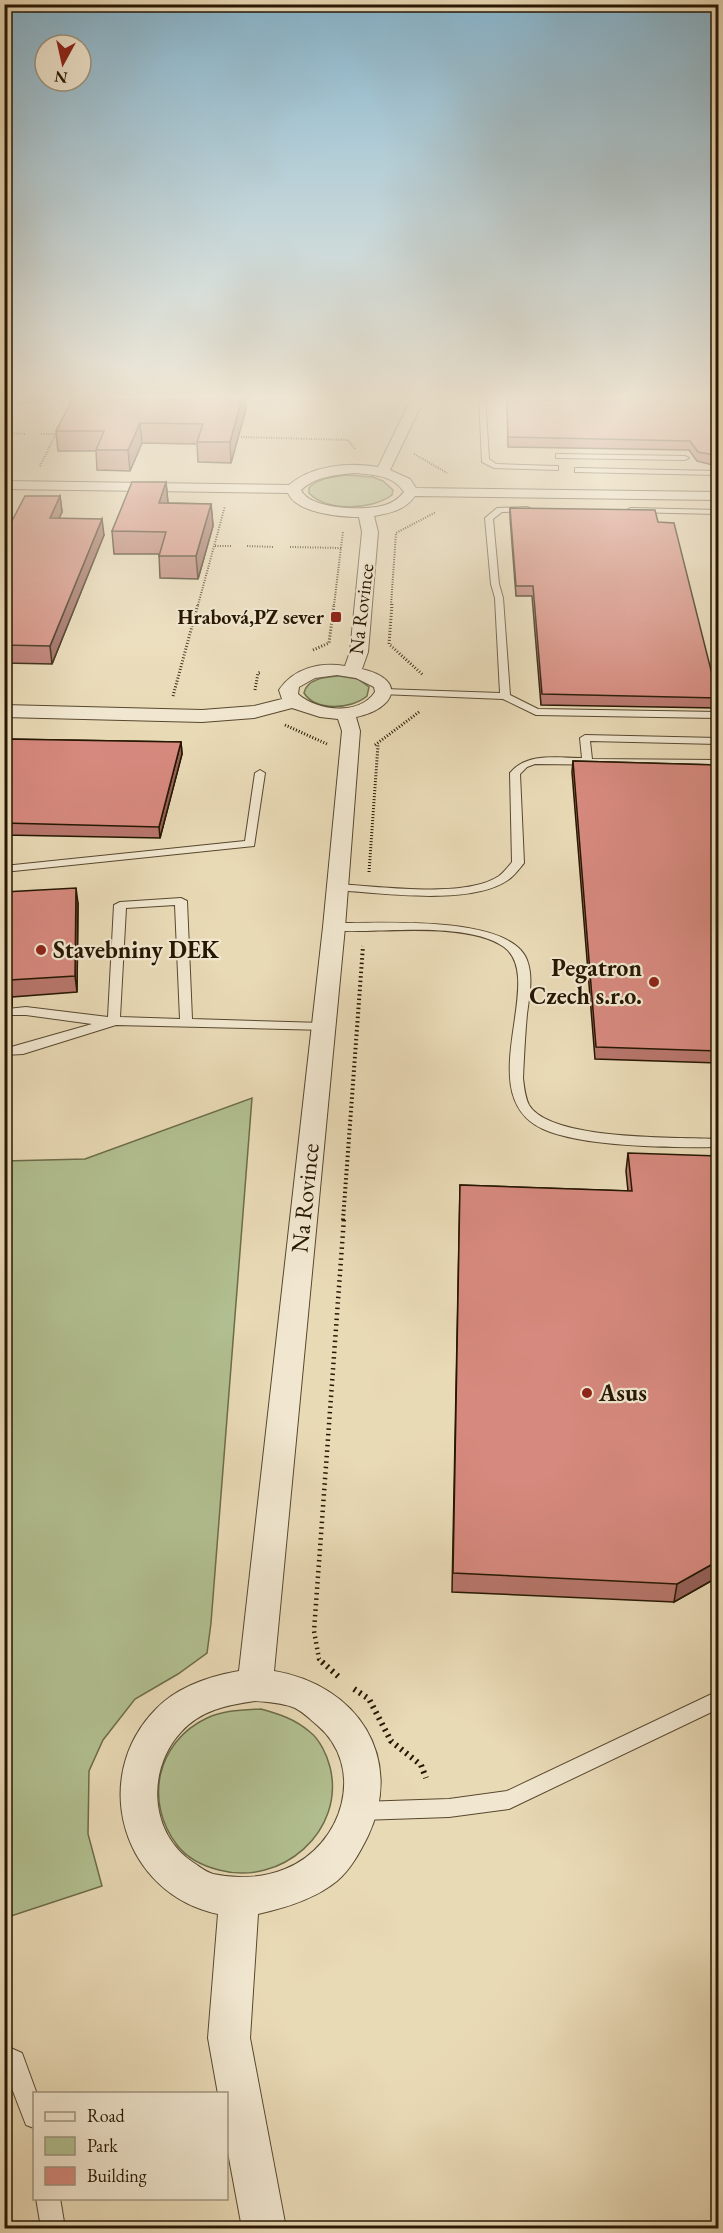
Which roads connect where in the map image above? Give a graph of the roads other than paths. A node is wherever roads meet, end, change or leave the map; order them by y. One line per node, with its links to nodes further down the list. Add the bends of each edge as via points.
1 (299, 499): 5 (street, via 311,507 337,512)
2 (406, 499): 5 (street, via 398,505)
3 (537, 509): 9 (lane, via 500,510 489,518)
4 (618, 510): 6 (lane)
5 (366, 512): 7 (street, Na Rovince, via 370,532 359,652)
6 (718, 512)
7 (352, 671): 8 (street, Na Rovince, via 376,679); 10 (street, Na Rovince, via 323,671 298,678 288,690)
8 (384, 692): 9 (lane); 12 (street, via 372,705)
9 (505, 696): 13 (lane, via 536,712)
10 (294, 702): 11 (street, via 254,712 202,716); 12 (street, via 315,711)
11 (4, 711)
12 (345, 713): 19 (street, Na Rovince, via 351,731)
13 (718, 715)
14 (718, 741): 15 (lane, via 585,738)
15 (587, 760): 16 (lane); 19 (lane, via 534,761 515,773 518,862 503,879 482,888 452,891)
16 (718, 764)
17 (260, 773): 18 (lane, via 250,844)
18 (4, 869)
19 (337, 887): 20 (street, Na Rovince)
20 (334, 927): 24 (street, Na Rovince); 26 (lane, via 459,930 493,936 514,949 523,966 518,1093 523,1107 550,1128 571,1134)
21 (11, 1012): 22 (lane)
22 (114, 1021): 23 (lane); 23 (lane, via 120,905 181,901); 25 (lane)
23 (186, 1023): 24 (lane)
24 (323, 1027): 27 (street, Na Rovince)
25 (9, 1052)
26 (718, 1143)
27 (255, 1685): 29 (street, via 284,1688 310,1698 334,1714 351,1737 362,1763); 30 (street, via 218,1690 185,1707 158,1733 141,1766 136,1802 145,1838 167,1868 200,1889)
28 (718, 1700): 29 (lane, via 509,1800 449,1808)
29 (361, 1811): 30 (street, via 345,1847 316,1875 280,1893)
30 (239, 1898): 35 (street, via 229,2038)
31 (4, 2056): 32 (lane, via 14,2061)
32 (33, 2114)
33 (48, 2200): 34 (lane)
34 (53, 2229)
35 (264, 2229)

